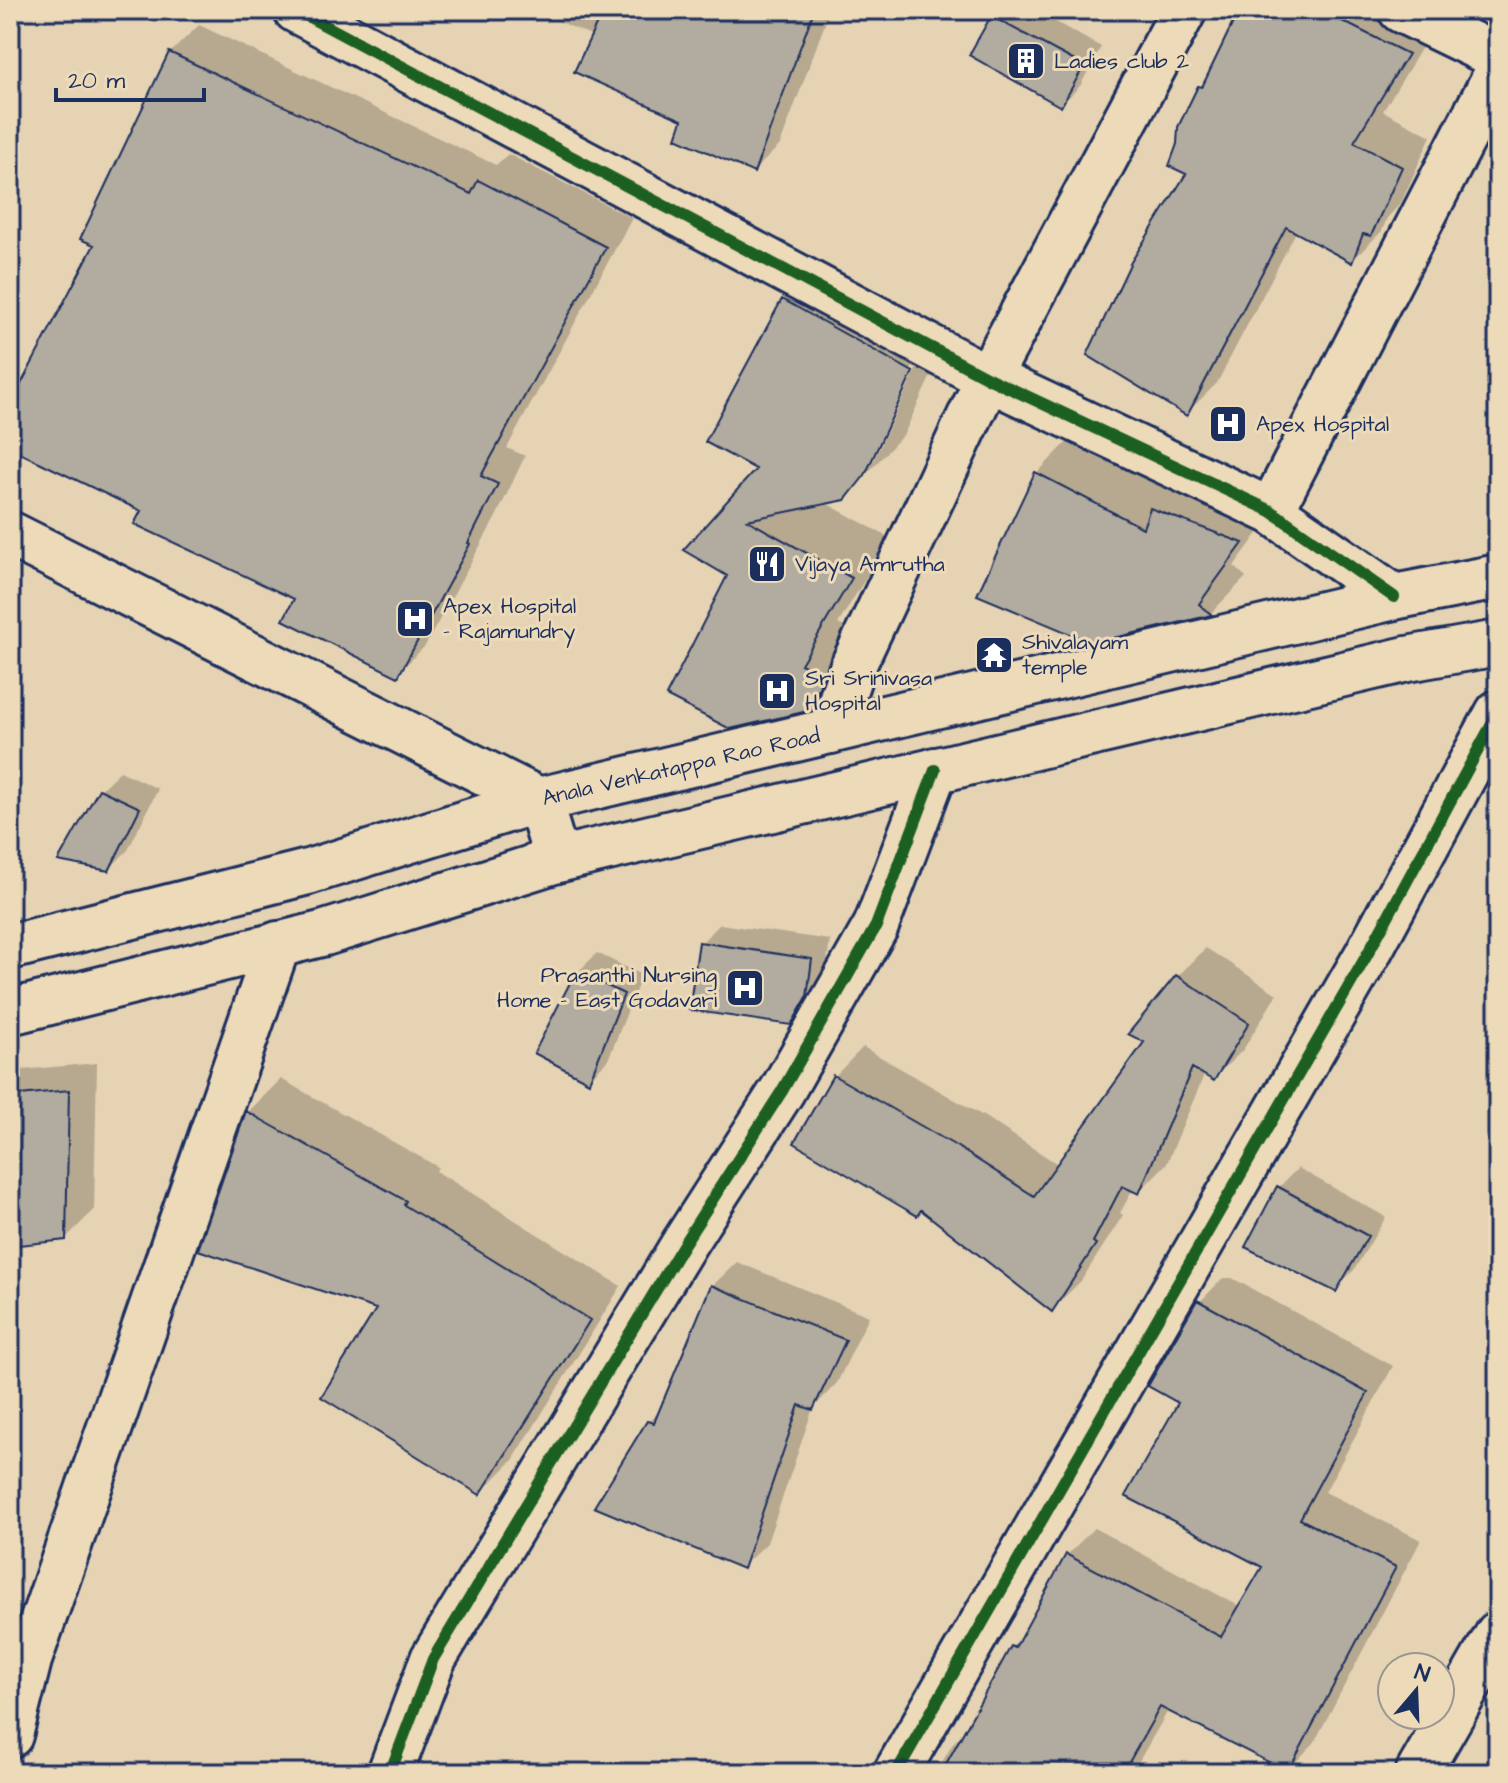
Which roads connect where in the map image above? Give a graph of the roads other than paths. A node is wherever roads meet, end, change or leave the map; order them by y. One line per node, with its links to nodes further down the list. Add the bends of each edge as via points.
1 (296, 10): 6 (street)
2 (1184, 10): 6 (street)
3 (1401, 10): 4 (street)
4 (1498, 57)
5 (1498, 71): 7 (street)
6 (988, 378): 7 (street); 13 (street, via 852,668)
7 (1271, 511): 10 (street)
8 (10, 534): 15 (street)
9 (1498, 577): 10 (street, Anala Venkatappa Rao Road)
10 (1394, 597): 13 (street, Anala Venkatappa Rao Road)
11 (1498, 643): 14 (street, via 1407,659)
12 (1498, 713): 23 (street, via 1367,955)
13 (831, 731): 15 (street, Anala Venkatappa Rao Road)
14 (935, 770): 16 (street); 22 (street, via 876,926 782,1091 433,1659)
15 (539, 800): 16 (street); 18 (street, Anala Venkatappa Rao Road, via 308,872)
16 (557, 860): 17 (street)
17 (278, 944): 19 (street); 21 (street, via 34,1645)
18 (10, 947)
19 (10, 1012)
20 (1498, 1634): 24 (street)
21 (10, 1735)
22 (390, 1773)
23 (896, 1773)
24 (1418, 1773)

